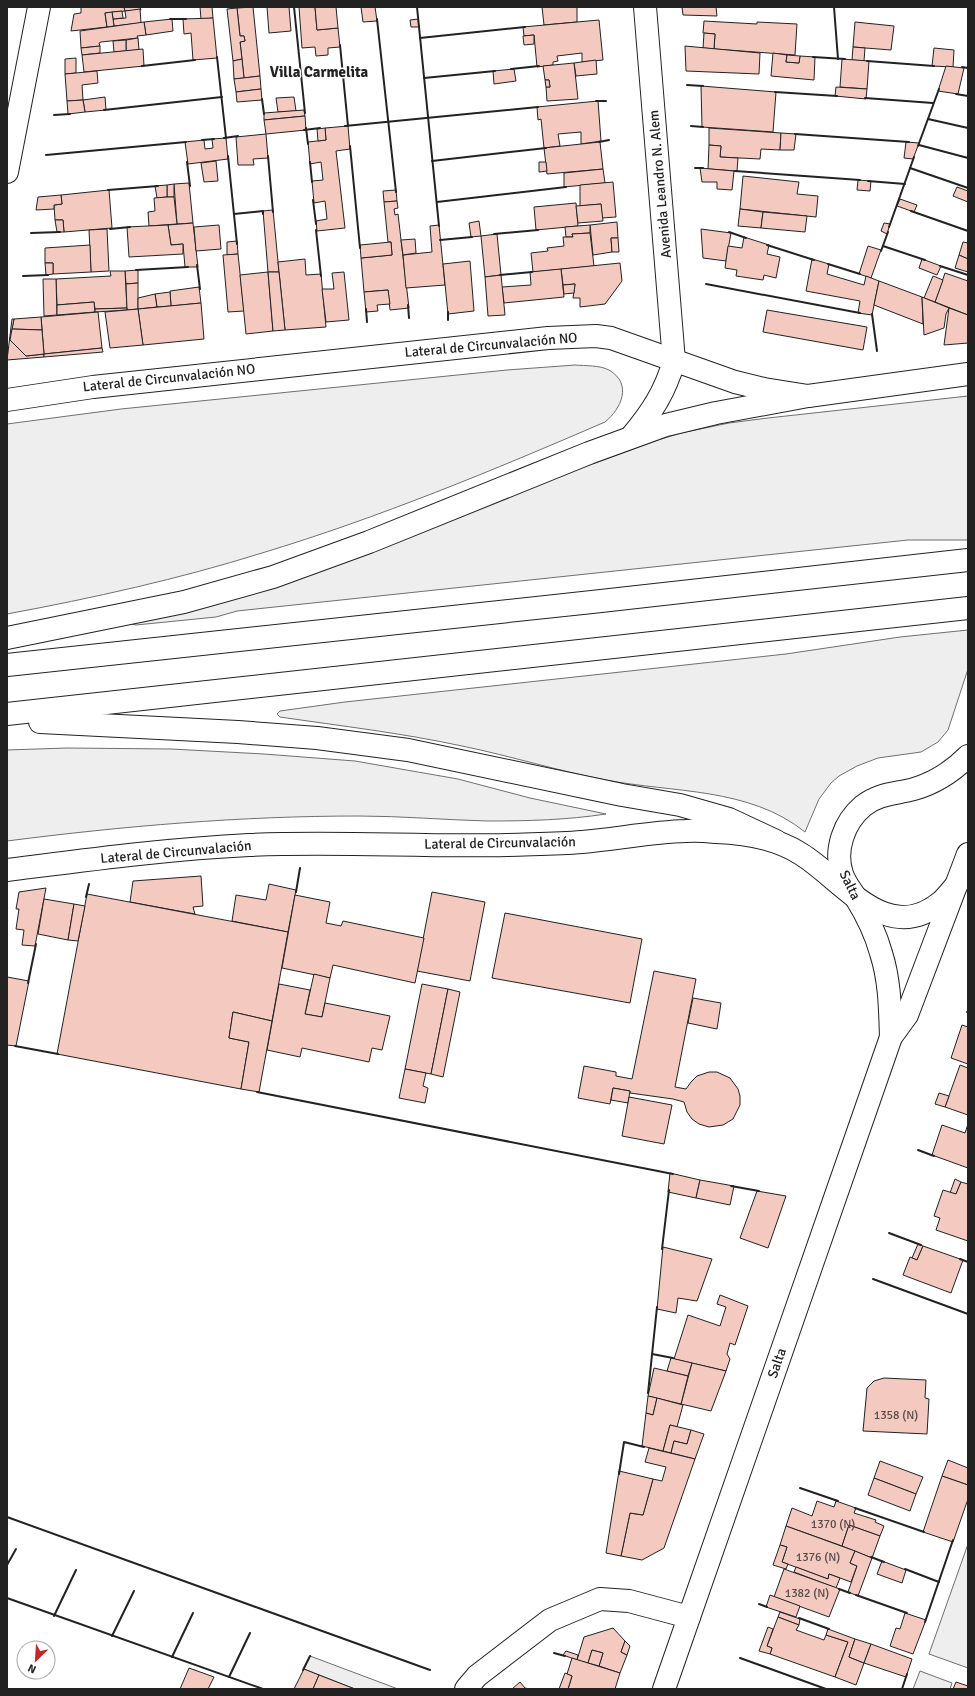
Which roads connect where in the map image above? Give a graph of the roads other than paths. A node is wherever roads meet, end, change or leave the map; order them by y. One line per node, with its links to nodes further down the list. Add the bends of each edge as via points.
1 (39, 7): 3 (main road)
2 (645, 7): 4 (main road, Avenida Leandro N. Alem)
3 (7, 172)
4 (674, 361): 6 (main road, Lateral de Circunvalación NO, via 735,382); 7 (main road, Lateral de Circunvalación NO, via 611,338 548,338 93,387); 8 (main road, via 660,399)
5 (968, 374): 6 (main road, Lateral de Circunvalación NO)
6 (808, 396): 8 (main road, via 689,419)
7 (7, 400)
8 (631, 437): 11 (main road, via 369,542 273,577 184,602)
9 (968, 560): 12 (main road)
10 (968, 608): 13 (main road)
11 (7, 638)
12 (7, 664)
13 (7, 714)
14 (7, 720): 16 (main road, via 238,732 317,738 408,750 680,805 729,819)
15 (968, 756): 20 (main road, Salta, via 945,775 929,784 872,799 847,823 840,859 842,874)
16 (776, 841): 18 (main road, Lateral de Circunvalación, via 731,833 686,831 539,844 249,845 113,857); 20 (main road, Lateral de Circunvalación, via 800,853)
17 (968, 854): 19 (main road, Salta)
18 (7, 870)
19 (957, 884): 20 (main road, Lateral de Circunvalación, via 943,901 931,910 908,917 892,916 877,911); 21 (main road, Salta, via 907,1015)
20 (856, 898): 21 (main road, Salta, via 881,951 887,972)
21 (891, 1037): 22 (main road, Salta)
22 (689, 1617): 23 (main road, via 629,1601 600,1599 550,1620 477,1676); 24 (main road, Salta)
23 (466, 1689)
24 (664, 1689)

